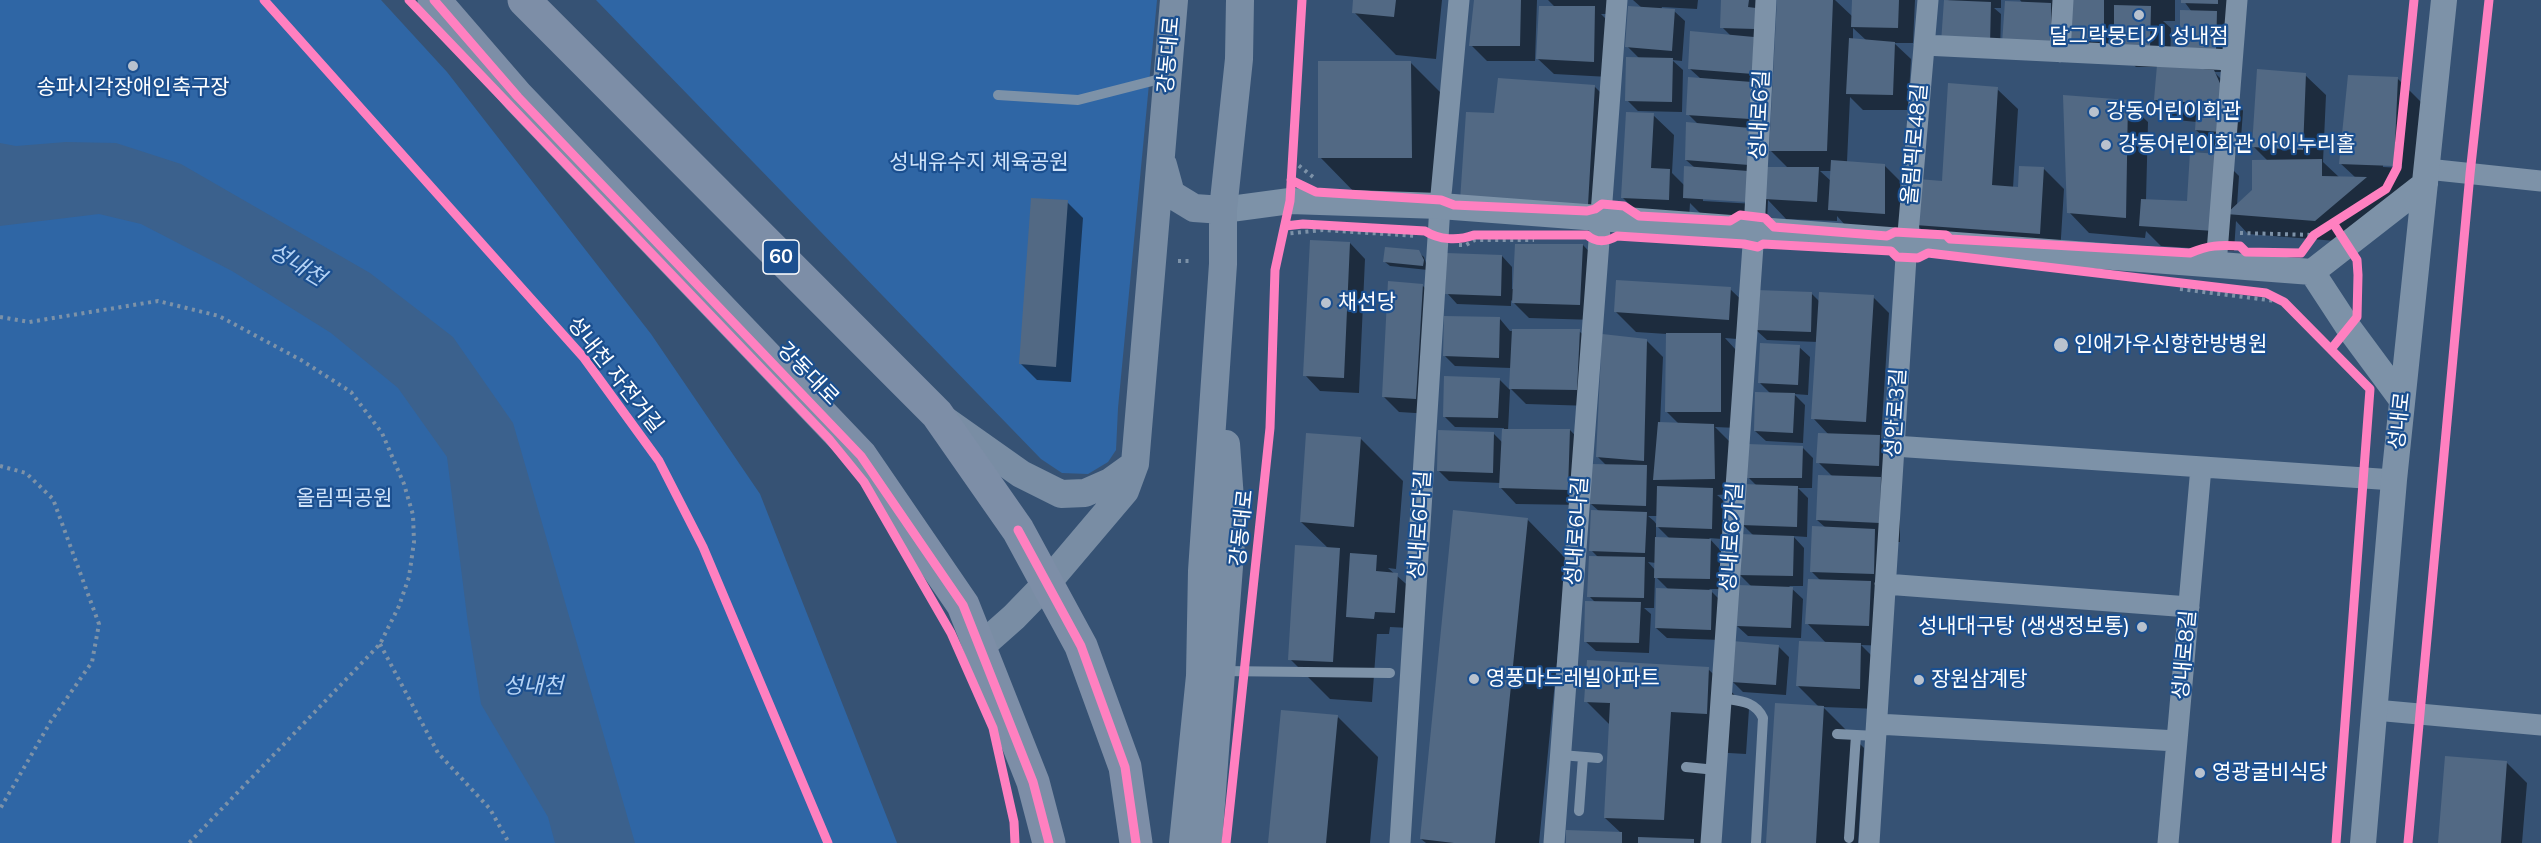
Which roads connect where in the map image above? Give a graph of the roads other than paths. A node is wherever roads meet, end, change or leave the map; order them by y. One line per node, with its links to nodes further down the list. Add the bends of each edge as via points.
1 (434, 0): 39 (main road, 강동대로, via 518,97 861,456 963,605)
2 (524, 0): 31 (main road, 60)
3 (1174, 0): 17 (main road, 강동대로)
4 (1240, 0): 15 (main road, 강동대로)
5 (1251, 0): 15 (main road)
6 (1459, 0): 22 (street)
7 (1617, 0): 24 (street)
8 (1766, 0): 25 (street, 성내로6길)
9 (1928, 0): 13 (street, 올림픽로48길)
10 (2063, 0): 14 (street)
11 (2237, 0): 16 (street)
12 (2444, 0): 20 (street, 성내로)
13 (1924, 45): 14 (street); 26 (street, 올림픽로48길)
14 (2060, 52): 16 (street)
15 (1239, 60): 23 (main road, 강동대로)
16 (2232, 60): 27 (street)
17 (1168, 77): 18 (lane, via 1078,100); 19 (main road, 강동대로)
18 (998, 95)
19 (1161, 157): 23 (main road, via 1172,194 1194,208); 33 (main road, 강동대로)
20 (2426, 176): 21 (street); 28 (street); 30 (street, 성내로)
21 (2541, 181)
22 (1440, 206): 23 (street, via 1290,201); 24 (street); 59 (street, 성내로6다길)
23 (1223, 210): 29 (main road, 강동대로)
24 (1601, 219): 25 (street); 48 (street, 성내로6나길)
25 (1754, 231): 26 (street); 42 (street, 성내로6가길)
26 (1906, 242): 27 (street); 32 (street, 성안로3길)
27 (2216, 265): 28 (street)
28 (2312, 272): 30 (street)
29 (1219, 338): 40 (main road, via 1232,527); 57 (main road, 강동대로, via 1202,570 1200,676)
30 (2402, 400): 35 (street, 성내로)
31 (937, 414): 33 (main road, via 1021,474 1061,494 1084,493 1110,482); 36 (main road, 60, via 1018,530)
32 (1894, 446): 34 (street); 37 (street, 성안로3길)
33 (1135, 464): 36 (main road, 강동대로, via 1125,491)
34 (2201, 467): 35 (street); 38 (street, 성내로8길)
35 (2394, 480): 43 (street, 성내로)
36 (1047, 583): 39 (main road, 강동대로); 56 (main road, 60, via 1081,645 1125,767)
37 (1886, 584): 38 (street); 45 (street, 성안로3길)
38 (2189, 607): 47 (street, 성내로8길)
39 (979, 648): 54 (main road, 강동대로, via 1033,783)
40 (1221, 671): 41 (lane); 58 (main road)
41 (1390, 673)
42 (1721, 698): 52 (street, 성내로6가길); 62 (lane, via 1750,703 1763,718)
43 (2374, 710): 44 (street); 65 (street, 성내로)
44 (2541, 725)
45 (1869, 732): 46 (lane); 47 (street); 55 (lane); 63 (street, 성안로3길)
46 (1837, 734)
47 (2177, 741): 64 (street, 성내로8길)
48 (1561, 755): 49 (lane); 60 (street, 성내로6나길)
49 (1583, 757): 50 (lane); 53 (lane)
50 (1598, 758)
51 (1686, 767): 52 (lane)
52 (1716, 770): 61 (street, 성내로6가길)
53 (1578, 811)
54 (1047, 837)
55 (1849, 838)
56 (1136, 843)
57 (1183, 843)
58 (1208, 843)
59 (1400, 843)
60 (1554, 843)
61 (1711, 843)
62 (1756, 843)
63 (1869, 843)
64 (2168, 843)
65 (2363, 843)

